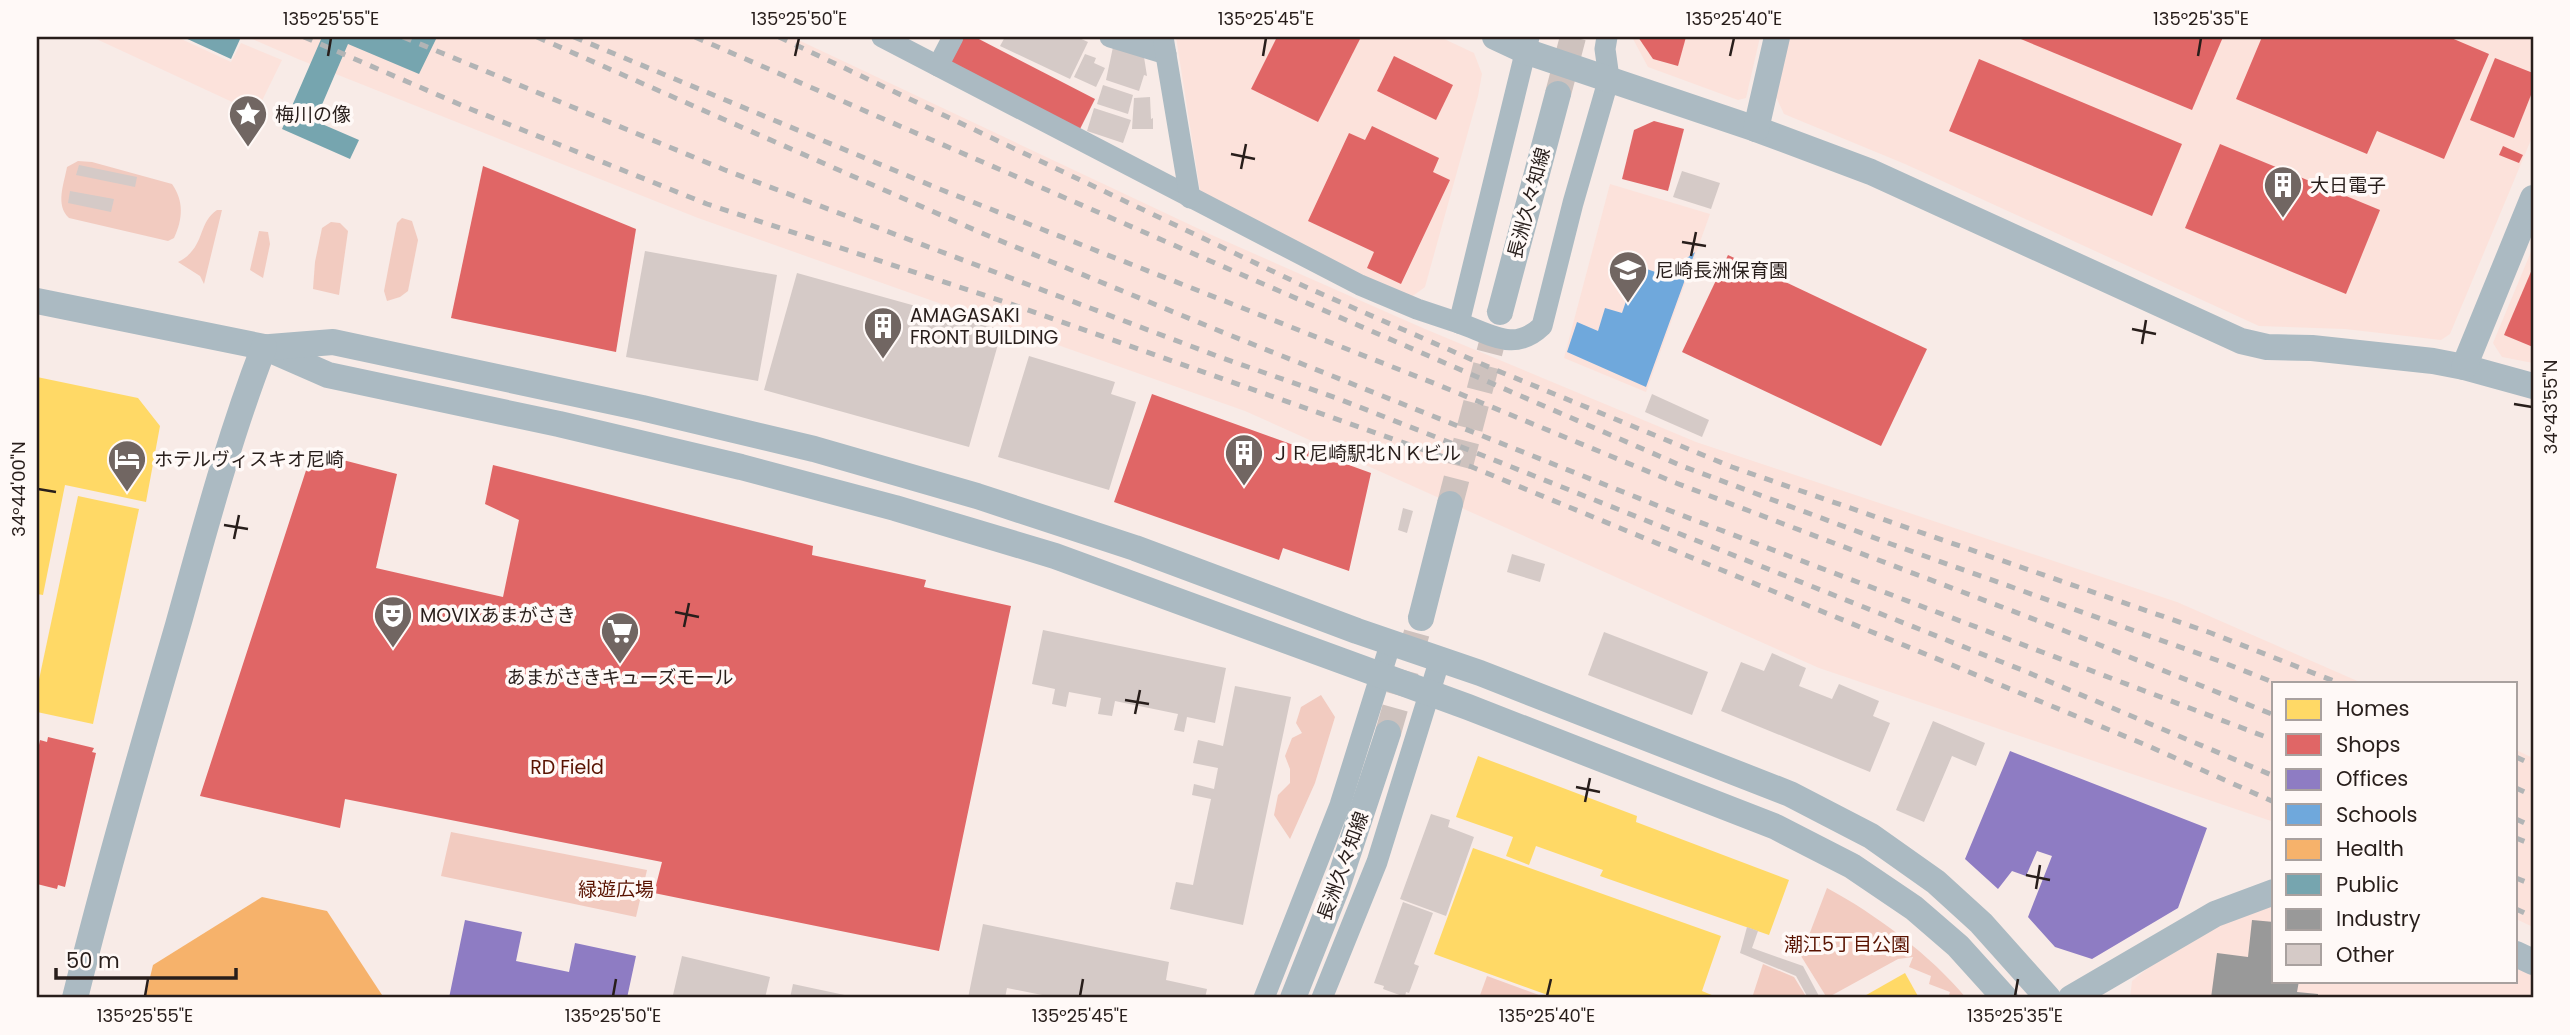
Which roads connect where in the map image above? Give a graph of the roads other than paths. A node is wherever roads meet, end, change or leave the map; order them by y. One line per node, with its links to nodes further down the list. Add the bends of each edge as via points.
1 (882, 37): 9 (street)
2 (953, 37): 9 (street)
3 (1110, 37): 8 (street)
4 (1495, 37): 7 (street)
5 (1607, 37): 10 (street)
6 (1777, 37): 12 (street)
7 (1527, 44): 10 (street); 17 (street)
8 (1164, 45): 13 (street)
9 (938, 66): 13 (street)
10 (1609, 78): 12 (street); 17 (street, via 1542,326 1531,337 1512,341)
11 (1558, 93): 16 (street, 長洲久々知線)
12 (1756, 129): 19 (street, via 1871,172 2242,341)
13 (1189, 198): 17 (street, via 1360,285)
14 (2533, 198): 19 (street)
15 (37, 301): 18 (street)
16 (1500, 312)
17 (1459, 323)
18 (264, 347): 23 (street, via 333,342 814,449 1135,548); 25 (street, via 328,375 559,424 907,511 1055,556); 29 (street, via 209,514)
19 (2464, 367): 20 (street)
20 (2533, 386)
21 (1450, 504): 22 (street)
22 (1421, 618)
23 (1391, 642): 24 (street); 25 (street)
24 (1440, 659): 26 (street); 34 (street, via 1790,794 1871,836 1936,882)
25 (1380, 675): 26 (street); 30 (street, via 1340,805)
26 (1429, 693): 32 (street, via 1377,862); 33 (street, via 1776,827 1852,866 1914,908 1958,946)
27 (1388, 733): 31 (street, 長洲久々知線, via 1336,890)
28 (2272, 893): 35 (street, via 2215,914)
29 (75, 998)
30 (1264, 998)
31 (1293, 998)
32 (1322, 998)
33 (2005, 998)
34 (2048, 998)
35 (2071, 998)

